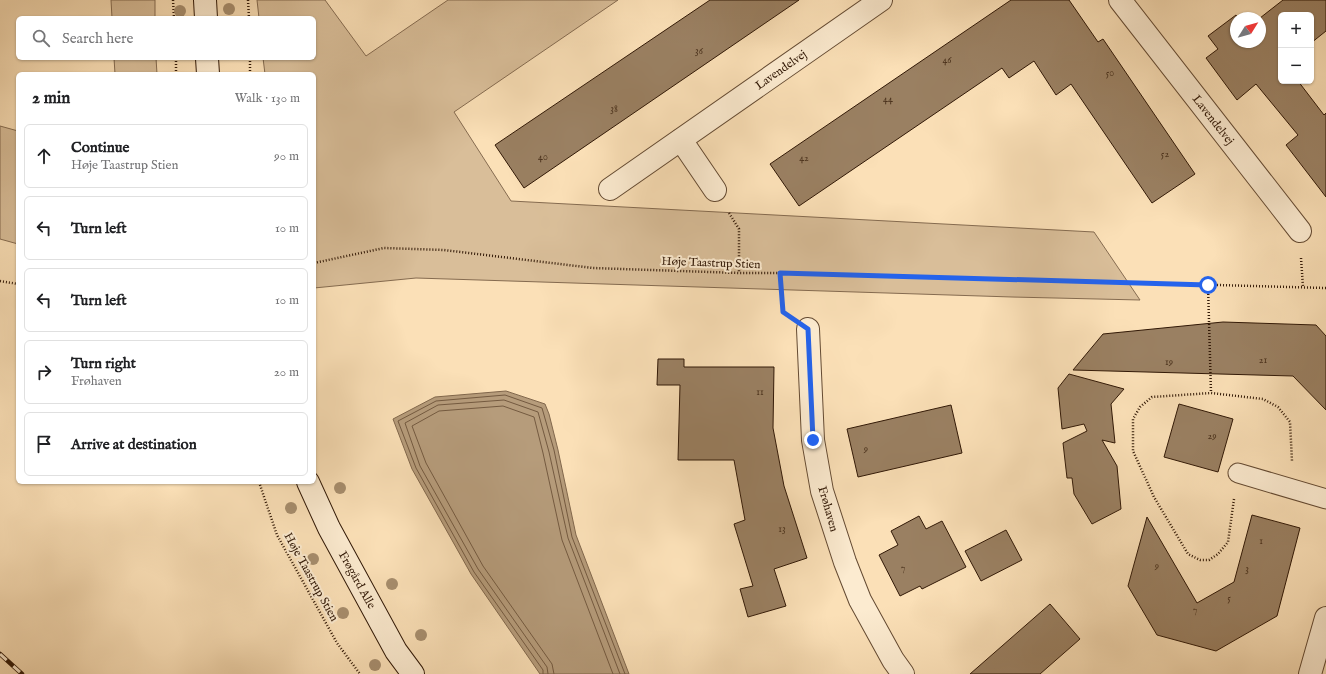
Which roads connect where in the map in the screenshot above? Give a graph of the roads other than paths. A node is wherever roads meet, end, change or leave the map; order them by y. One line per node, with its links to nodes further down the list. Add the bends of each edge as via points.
1 (205, 0): 4 (street)
2 (881, 0): 7 (street, Lavendelvej)
3 (1128, 3): 10 (street, Lavendelvej)
4 (206, 16)
5 (207, 60): 6 (street)
6 (208, 72)
7 (681, 140): 8 (street, Lavendelvej); 9 (street)
8 (610, 189)
9 (715, 190)
10 (1300, 231)
11 (808, 329): 17 (street, Frøhaven, via 813,440 822,491 860,600)
12 (1238, 473): 14 (lane)
13 (309, 484): 16 (street, Frøgård Alle, via 333,535 396,650)
14 (1326, 499)
15 (1326, 618): 18 (street)
16 (413, 674)
17 (903, 674)
18 (1310, 674)

